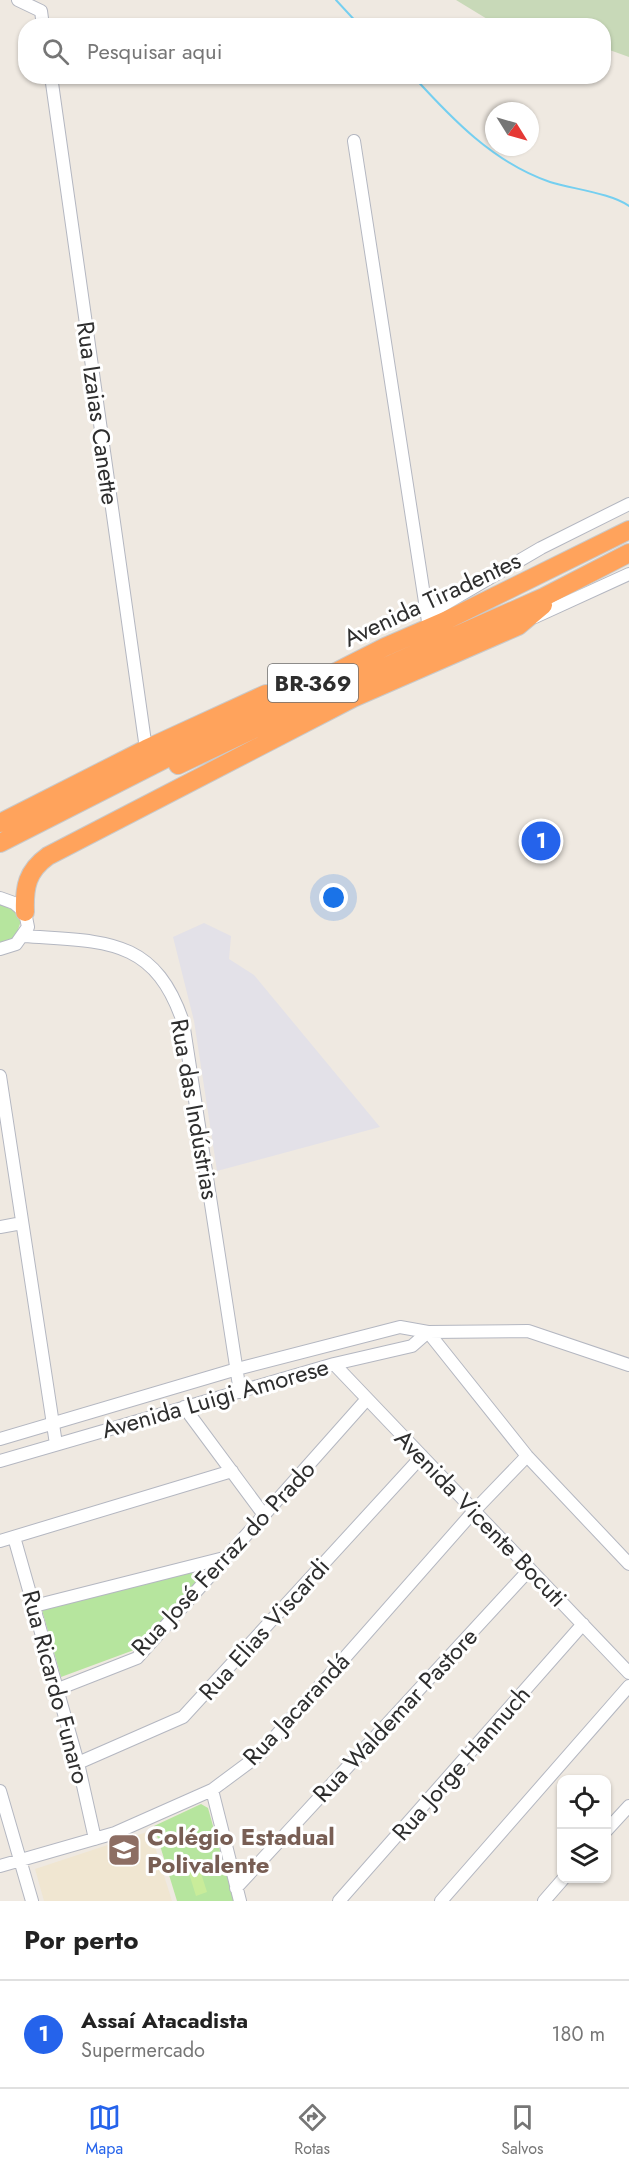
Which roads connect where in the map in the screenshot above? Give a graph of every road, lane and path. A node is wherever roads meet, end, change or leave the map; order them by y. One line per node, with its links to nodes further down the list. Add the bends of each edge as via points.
1 (18, 0): 2 (street, via 41,11)
2 (42, 18)
3 (52, 84): 15 (street, Rua Izaias Canette)
4 (354, 141): 10 (street)
5 (629, 504): 10 (street, via 541,548)
6 (629, 530): 10 (highway, Avenida Tiradentes / BR-369)
7 (629, 553): 9 (highway, Avenida Tiradentes / BR-369)
8 (629, 574): 11 (street)
9 (570, 583): 11 (highway); 14 (highway, Avenida Tiradentes / BR-369)
10 (428, 621): 12 (highway, Avenida Tiradentes / BR-369)
11 (518, 626): 13 (highway)
12 (385, 647): 15 (highway, via 330,665); 17 (highway, Avenida Tiradentes / BR-369)
13 (353, 698): 14 (highway); 20 (highway, via 37,863 26,883)
14 (264, 722): 18 (highway, Avenida Tiradentes / BR-369)
15 (146, 749): 16 (highway)
16 (0, 823)
17 (0, 843)
18 (0, 855)
19 (0, 898): 20 (street)
20 (26, 912): 21 (street, via 28,927)
21 (24, 936): 22 (street, via 16,944); 29 (street, Rua das Indústrias, via 120,946 152,966 174,994 183,1022)
22 (0, 949)
23 (0, 1076): 24 (street)
24 (22, 1223): 25 (street); 33 (street)
25 (0, 1227)
26 (428, 1332): 27 (street, Avenida Luigi Amorese, via 412,1346); 28 (street, Avenida Luigi Amorese, via 528,1331); 29 (street, Avenida Luigi Amorese, via 400,1327); 36 (street)
27 (334, 1364): 30 (street, Avenida Luigi Amorese); 31 (street, Avenida Vicente Bocuti)
28 (629, 1365)
29 (237, 1369): 30 (street, Rua das Indústrias); 33 (street, Avenida Luigi Amorese)
30 (240, 1392): 32 (street, Avenida Luigi Amorese)
31 (367, 1399): 37 (street, Avenida Vicente Bocuti); 41 (street, Rua José Ferraz do Prado)
32 (184, 1407): 35 (street, Avenida Luigi Amorese); 39 (street)
33 (53, 1424): 34 (street, Avenida Luigi Amorese); 35 (street)
34 (0, 1439)
35 (56, 1444): 38 (street, Avenida Luigi Amorese)
36 (527, 1455): 40 (street, Rua Jacarandá); 45 (street)
37 (422, 1456): 40 (street, Avenida Vicente Bocuti); 54 (street, Rua Elias Viscardi, via 183,1717)
38 (0, 1461)
39 (232, 1471): 41 (street); 42 (street)
40 (474, 1511): 47 (street, Avenida Vicente Bocuti); 55 (street, Rua Jacarandá, via 259,1755)
41 (264, 1515): 44 (street, Rua José Ferraz do Prado)
42 (14, 1537): 43 (street); 49 (street, Rua Ricardo Funaro)
43 (0, 1541)
44 (224, 1558): 46 (street); 48 (street, Rua José Ferraz do Prado)
45 (629, 1564)
46 (196, 1565): 48 (street); 49 (street)
47 (530, 1569): 50 (street, Avenida Vicente Bocuti); 63 (street, Rua Waldemar Pastore)
48 (204, 1581): 53 (street, Rua José Ferraz do Prado, via 137,1658)
49 (34, 1606): 53 (street, Rua Ricardo Funaro)
50 (583, 1624): 51 (street, Avenida Vicente Bocuti); 66 (street, Rua Jorge Hannuch)
51 (629, 1672)
52 (629, 1686): 67 (street)
53 (58, 1689): 54 (street, Rua Ricardo Funaro)
54 (78, 1763): 59 (street, Rua Ricardo Funaro)
55 (212, 1790): 59 (street, Rua Jacarandá); 63 (street)
56 (0, 1791): 60 (street)
57 (629, 1806): 58 (street)
58 (608, 1829)
59 (95, 1839): 60 (street, Rua Jacarandá)
60 (20, 1860): 61 (street, Rua Jacarandá); 64 (street)
61 (0, 1866)
62 (560, 1883): 68 (street)
63 (236, 1888): 65 (street)
64 (32, 1901)
65 (240, 1901)
66 (339, 1901)
67 (441, 1901)
68 (544, 1901)

